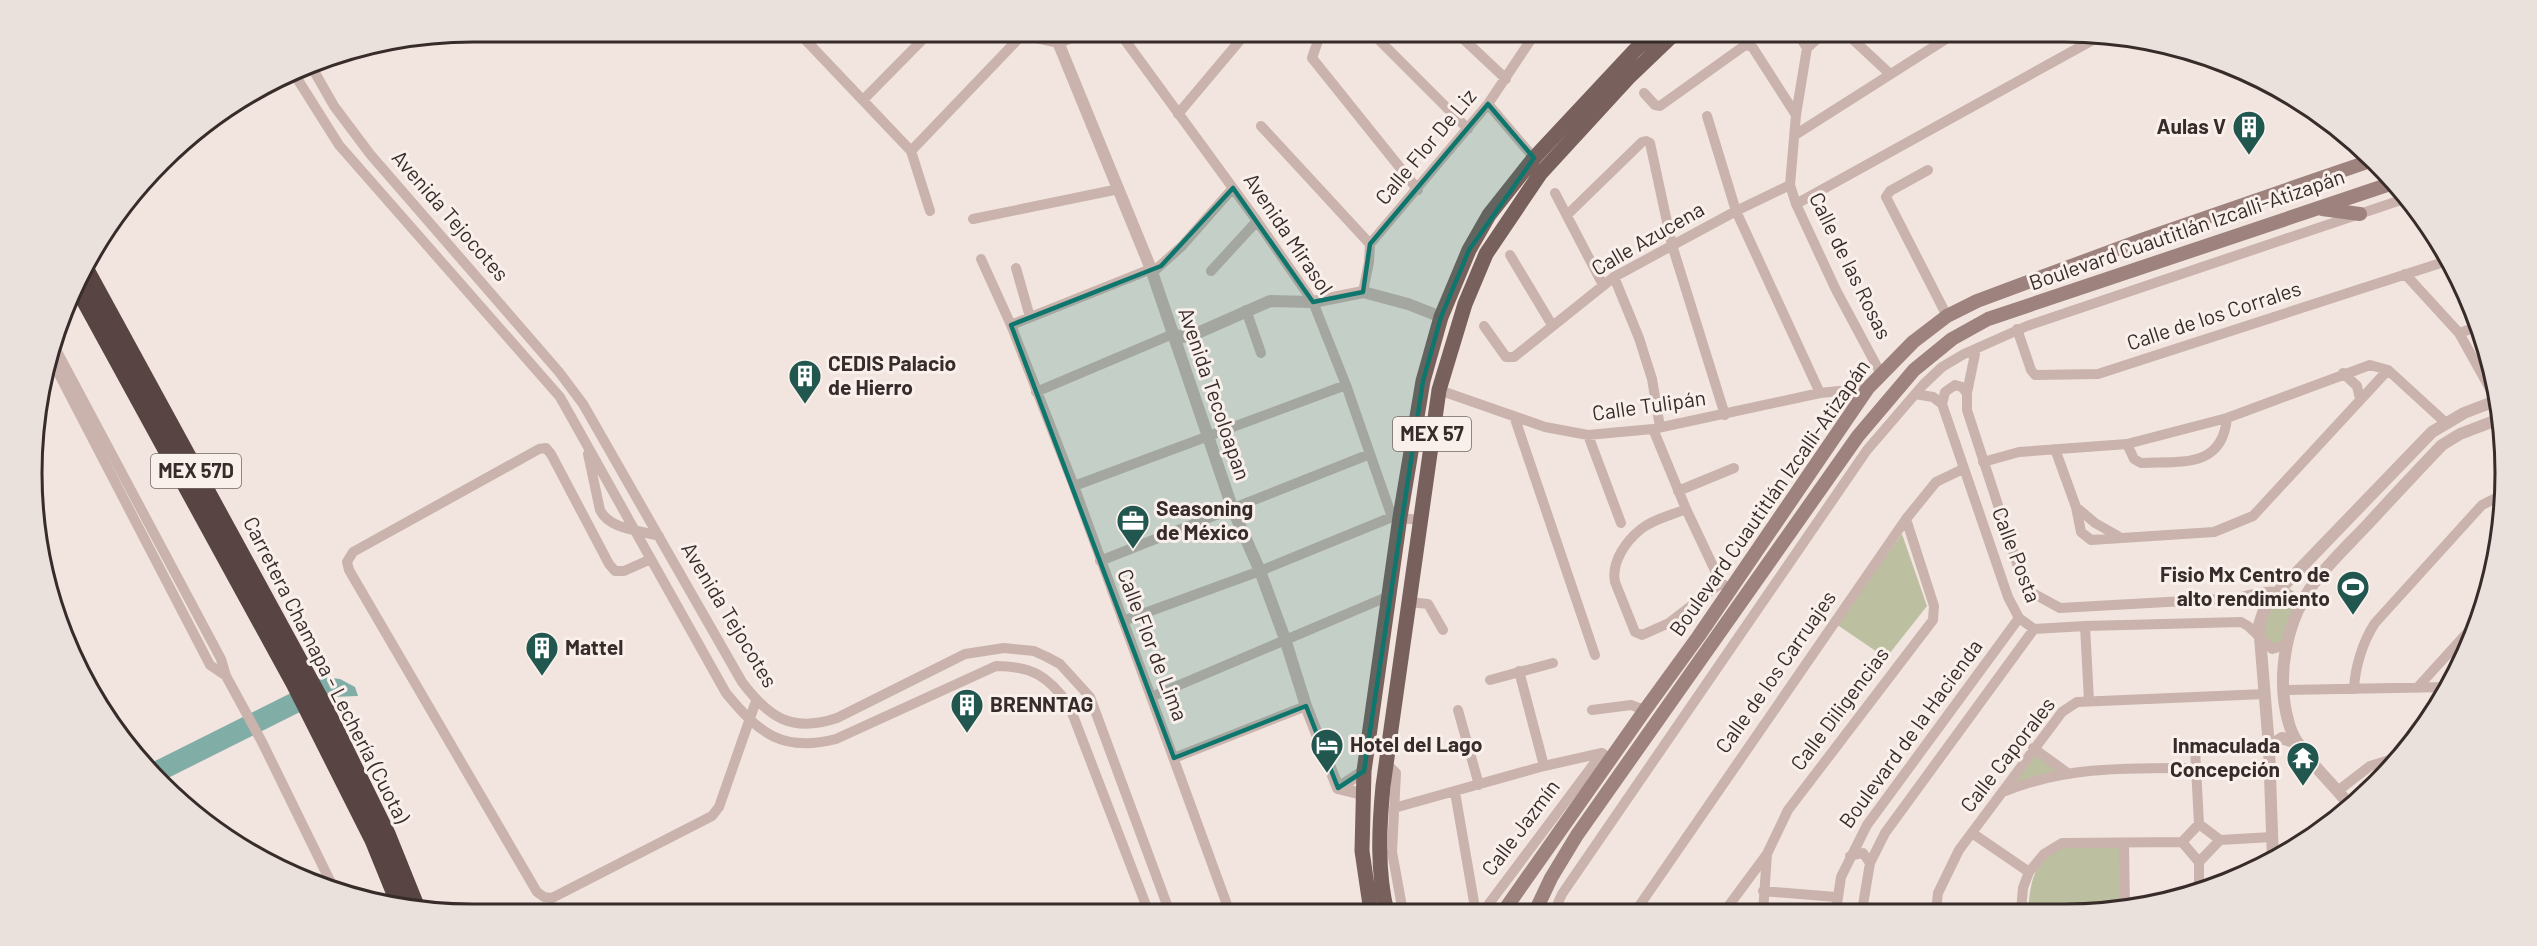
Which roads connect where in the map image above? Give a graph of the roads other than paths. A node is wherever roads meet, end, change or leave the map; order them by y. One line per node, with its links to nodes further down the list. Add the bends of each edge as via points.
1 (812, 42): 24 (street)
2 (920, 42): 24 (street)
3 (1018, 42): 32 (street)
4 (1058, 42): 39 (street, Avenida Tecoloapan)
5 (1126, 42): 26 (street, Avenida Mirasol)
6 (1239, 42): 26 (street)
7 (1318, 42): 40 (street, via 1312,58)
8 (1381, 42): 30 (street)
9 (1467, 42): 22 (street)
10 (1530, 42): 22 (street, Calle Flor De Liz)
11 (1644, 42): 33 (main road, MEX 57)
12 (1666, 42): 87 (main road, MEX 57, via 1540,174 1498,235 1465,304)
13 (1803, 42): 18 (street)
14 (1814, 42): 18 (street)
15 (1856, 42): 20 (street)
16 (1941, 42): 20 (street)
17 (2088, 43): 43 (street)
18 (1807, 48): 27 (street, Calle de las Rosas)
19 (315, 72): 121 (street, Avenida Tejocotes, via 370,154 560,372 583,404)
20 (1890, 74): 31 (street)
21 (298, 79): 103 (street, Avenida Tejocotes, via 339,145 560,397)
22 (1506, 79): 25 (street, Calle Flor De Liz)
23 (1644, 93): 27 (street, via 1660,106 1749,45)
24 (864, 99): 32 (street)
25 (1488, 104): 30 (street, Calle Flor De Liz); 33 (street)
26 (1178, 114): 38 (street, Avenida Mirasol)
27 (1796, 115): 31 (street, Calle de las Rosas)
28 (1707, 116): 46 (street)
29 (1261, 126): 51 (street)
30 (1468, 129): 40 (street, Calle Flor De Liz)
31 (1795, 135): 36 (street, Calle de las Rosas)
32 (911, 151): 45 (street)
33 (1534, 158): 69 (main road, MEX 57, via 1489,215 1469,250)
34 (2364, 163): 67 (main road, Boulevard Cuautitlán Izcalli-Atizapán, via 2144,239 1977,301)
35 (1928, 170): 67 (street, via 1886,197)
36 (1790, 185): 43 (street, Calle de las Rosas); 46 (street, Calle Azucena)
37 (2385, 186): 44 (main road, Boulevard Cuautitlán Izcalli-Atizapán)
38 (1233, 188): 50 (street, Avenida Mirasol); 57 (street, via 1182,246)
39 (1119, 189): 49 (street); 57 (street, Avenida Tecoloapan)
40 (1418, 190): 51 (street, Calle Flor De Liz)
41 (1555, 193): 48 (street)
42 (2398, 201): 47 (street, Boulevard Cuautitlán Izcalli-Atizapán)
43 (1796, 204): 83 (street, Calle de las Rosas)
44 (2317, 208): 47 (main road); 212 (main road, Boulevard Cuautitlán Izcalli-Atizapán, via 1988,319 1952,339 1914,370 1858,436 1577,836)
45 (930, 211)
46 (1736, 211): 52 (street, Calle Azucena); 89 (street)
47 (2360, 213): 73 (street, Boulevard Cuautitlán Izcalli-Atizapán)
48 (1567, 214): 52 (street, via 1646,141 1650,143); 62 (street)
49 (973, 219)
50 (1257, 221): 58 (street); 65 (street, Avenida Mirasol)
51 (1370, 244): 63 (street)
52 (1672, 245): 61 (street, Calle Azucena); 95 (street)
53 (1510, 255): 71 (street)
54 (981, 259): 70 (street, Calle Flor de Lima)
55 (2440, 263): 59 (street, Calle de los Corrales)
56 (1016, 268): 68 (street)
57 (1152, 271): 68 (street); 76 (street, Avenida Tecoloapan)
58 (1211, 271)
59 (2405, 274): 73 (street, Calle de los Corrales, via 2098,374 2035,375); 75 (street)
60 (89, 277): 148 (highway, Carretera Chamapa - Lechería (Cuota) / MEX 57D)
61 (1614, 277): 62 (street, Calle Azucena); 100 (street, via 1640,338 1652,379)
62 (1603, 285): 71 (street, Calle Azucena)
63 (1363, 292): 65 (street); 69 (street)
64 (81, 293): 148 (highway, Carretera Chamapa - Lechería (Cuota) / MEX 57D)
65 (1313, 302): 66 (street, via 1270,301); 85 (street, Avenida Mirasol)
66 (1246, 310): 76 (street, via 1193,335); 78 (street)
67 (1947, 316): 83 (main road, Boulevard Cuautitlán Izcalli-Atizapán)
68 (1030, 317): 70 (street)
69 (1441, 317): 116 (main road, MEX 57, via 1422,381)
70 (1011, 325): 88 (street, Calle Flor de Lima)
71 (1552, 325): 72 (street, Calle Azucena, via 1510,359)
72 (1484, 326)
73 (2017, 329): 77 (street, Boulevard Cuautitlán Izcalli-Atizapán)
74 (2470, 329): 75 (street)
75 (2459, 333): 84 (street)
76 (1173, 334): 88 (street); 101 (street, Avenida Tecoloapan)
77 (1976, 349): 90 (street, Calle Posta); 91 (street, Boulevard Cuautitlán Izcalli-Atizapán, via 1942,367)
78 (1261, 353)
79 (59, 355): 147 (street, via 221,659)
80 (55, 367): 147 (street, via 210,665)
81 (2388, 370): 82 (street, via 2375,365); 92 (street); 99 (street)
82 (2343, 373): 92 (street, via 2357,386); 97 (street)
83 (1881, 374): 86 (main road, Boulevard Cuautitlán Izcalli-Atizapán)
84 (2484, 375)
85 (1346, 385): 101 (street); 106 (street, Avenida Mirasol)
86 (1868, 388): 89 (street, Calle Tulipán); 127 (main road, Boulevard Cuautitlán Izcalli-Atizapán)
87 (1439, 390): 96 (street, Calle Tulipán); 118 (main road, MEX 57)
88 (1036, 392): 110 (street, Calle Flor de Lima)
89 (1820, 393): 95 (street, Calle Tulipán)
90 (1967, 393): 94 (street, via 1955,385 1945,392); 107 (street, Calle Posta, via 1967,410)
91 (1915, 394): 94 (street, via 1933,397); 213 (street, Boulevard Cuautitlán Izcalli-Atizapán, via 1867,450)
92 (2360, 399): 122 (street, via 2253,516 2214,532)
93 (2489, 403): 99 (street)
94 (1942, 404): 109 (street, Calle Posta)
95 (1725, 415): 100 (street, Calle Tulipán)
96 (1514, 416): 102 (street, Calle Tulipán, via 1556,430); 144 (street)
97 (2227, 418): 104 (street); 104 (street, via 2220,443 2205,458 2141,463 2134,459)
98 (2492, 422): 132 (street, via 2442,445 2318,577)
99 (2447, 424): 128 (street, via 2432,432)
100 (1657, 428): 102 (street, Calle Tulipán); 111 (street)
101 (1209, 435): 110 (street); 115 (street, Avenida Tecoloapan)
102 (1588, 435): 119 (street)
103 (585, 442): 120 (street, Avenida Tejocotes); 120 (street, via 603,516 618,526)
104 (2127, 444): 105 (street)
105 (2055, 449): 107 (street, via 2019,452); 113 (street)
106 (1370, 454): 115 (street); 116 (street, Avenida Mirasol)
107 (1983, 462): 126 (street, Calle Posta)
108 (1734, 468): 111 (street)
109 (1963, 469): 117 (street, Calle de los Carruajes, via 1936,482); 130 (street, Calle Posta)
110 (1074, 486): 124 (street, Calle Flor de Lima)
111 (1678, 491): 114 (street)
112 (2494, 499): 152 (street, via 2482,505 2375,623 2368,634)
113 (2076, 507): 122 (street); 122 (street, via 2085,537)
114 (1686, 509): 127 (street); 127 (street, via 1642,528 1617,558 1613,574 1635,632 1642,635 1669,623)
115 (1233, 510): 124 (street); 125 (street, Avenida Tecoloapan)
116 (1396, 517): 118 (street); 125 (street); 129 (main road, MEX 57)
117 (1906, 519): 191 (street, Calle Diligencias, via 1934,606 1933,620 1788,810); 214 (street, Calle de los Carruajes)
118 (1419, 520): 131 (main road, MEX 57)
119 (1621, 523)
120 (634, 528): 121 (street); 123 (street, Avenida Tejocotes)
121 (659, 536): 156 (street, Avenida Tejocotes)
122 (2118, 537)
123 (651, 559): 163 (street, Avenida Tejocotes, via 726,693); 163 (street, via 624,572 615,571 546,448 353,552 347,562 537,892 544,897 552,898 712,816 719,807)
124 (1100, 561): 135 (street, Calle Flor de Lima)
125 (1260, 571): 135 (street); 140 (street, Avenida Tecoloapan)
126 (2024, 585): 130 (street, via 2011,589); 133 (street, Calle Posta)
127 (1726, 586): 161 (main road, Boulevard Cuautitlán Izcalli-Atizapán, via 1698,637)
128 (2277, 592): 132 (street, via 2292,596); 133 (street, via 2238,598); 142 (street, via 2262,614)
129 (1389, 596): 140 (street); 174 (main road, MEX 57)
130 (2008, 597): 134 (street, Calle Posta)
131 (1409, 602): 139 (street, via 1428,604); 172 (main road, MEX 57)
132 (2301, 607): 143 (street)
133 (2060, 608): 137 (street, via 2064,614 2061,619)
134 (2019, 618): 138 (street, Calle Posta); 192 (street, Boulevard de la Hacienda, via 1867,825)
135 (1123, 621): 155 (street, Calle Flor de Lima)
136 (2085, 626): 137 (street, Calle Posta); 142 (street, Calle Posta, via 2241,622); 157 (street, Calle Caporales)
137 (2048, 628): 138 (street, Calle Posta)
138 (2034, 629): 194 (street, Boulevard de la Hacienda, via 1885,833)
139 (1443, 630)
140 (1285, 639): 155 (street); 158 (street, Avenida Tecoloapan)
141 (2462, 639): 151 (street)
142 (2261, 641): 143 (street, via 2272,649); 154 (street)
143 (2286, 645): 153 (street)
144 (1595, 655)
145 (1553, 663): 146 (street)
146 (1520, 675): 149 (street); 171 (street)
147 (226, 676): 196 (street)
148 (302, 680): 162 (highway, Carretera Chamapa - Lechería (Cuota) / MEX 57D)
149 (1490, 680)
150 (2437, 687): 151 (street)
151 (2417, 688): 152 (street)
152 (2354, 689): 153 (street)
153 (2284, 690): 164 (street, via 2289,725)
154 (2265, 694): 157 (street); 165 (street)
155 (1151, 697): 169 (street, Calle Flor de Lima)
156 (756, 701): 163 (street); 204 (street, Avenida Tejocotes, via 779,718 808,725 823,723 965,654 1004,648 1034,651 1047,657 1060,664 1090,697)
157 (2088, 701): 166 (street, Calle Caporales, via 2068,706)
158 (1306, 706): 169 (street); 177 (street, Avenida Tecoloapan)
159 (1458, 710): 176 (street)
160 (1592, 710): 161 (street, via 1631,705)
161 (1644, 710): 168 (main road, Boulevard Cuautitlán Izcalli-Atizapán, via 1620,745)
162 (317, 711): 199 (highway, Carretera Chamapa - Lechería (Cuota) / MEX 57D); 201 (highway, Carretera Chamapa - Lechería (Cuota) / MEX 57D, via 387,835)
163 (748, 720): 203 (street, Avenida Tejocotes, via 771,737 821,743 996,666 1015,666 1045,677 1069,705)
164 (2299, 744): 165 (street, via 2282,738); 178 (street)
165 (2269, 747): 186 (street)
166 (2033, 748): 175 (street); 180 (street, Calle Caporales)
167 (2195, 748): 173 (street)
168 (1606, 756): 171 (street); 210 (street, Calle Jazmín); 211 (main road, Boulevard Cuautitlán Izcalli-Atizapán)
169 (1174, 758): 205 (street, Calle Flor de Lima)
170 (2384, 762): 178 (street, via 2370,766)
171 (1544, 766): 176 (street)
172 (1386, 767): 183 (street, via 1396,773); 207 (main road, MEX 57, via 1380,851)
173 (2197, 768): 175 (street, via 2107,768); 184 (street)
174 (1365, 771): 177 (street); 181 (main road, MEX 57)
175 (2069, 774): 180 (street, via 2032,780)
176 (1479, 785): 179 (street)
177 (1338, 788): 181 (street)
178 (2339, 790): 182 (street)
179 (1455, 792): 183 (street); 209 (street, Calle Jazmín)
180 (2003, 792): 185 (street, Calle Caporales)
181 (1362, 794): 206 (main road, MEX 57, via 1362,851)
182 (2345, 799)
183 (1394, 808): 208 (street, via 1392,852)
184 (2199, 824): 187 (street); 188 (street)
185 (1972, 833): 195 (street); 219 (street, Calle Caporales, via 1944,878)
186 (2272, 837): 187 (street); 190 (street)
187 (2220, 840): 193 (street)
188 (2182, 842): 189 (street); 193 (street)
189 (2124, 844): 195 (street, via 2062,843 2044,854); 202 (street)
190 (2273, 850)
191 (1767, 854): 198 (street); 215 (street, Calle Diligencias)
192 (1850, 856): 194 (street, via 1863,853); 200 (street, Boulevard de la Hacienda)
193 (2199, 862): 197 (street)
194 (1870, 863): 218 (street, Boulevard de la Hacienda)
195 (2029, 872): 220 (street)
196 (329, 879)
197 (2199, 882)
198 (1763, 891): 200 (street); 216 (street)
199 (397, 897)
200 (1836, 897): 217 (street, Boulevard de la Hacienda)
201 (413, 899)
202 (2125, 899)
203 (1146, 904)
204 (1167, 904)
205 (1227, 904)
206 (1370, 904)
207 (1386, 904)
208 (1402, 904)
209 (1474, 904)
210 (1489, 904)
211 (1508, 904)
212 (1539, 904)
213 (1558, 904)
214 (1642, 904)
215 (1730, 904)
216 (1763, 904)
217 (1836, 904)
218 (1863, 904)
219 (1937, 904)
220 (2022, 904)

